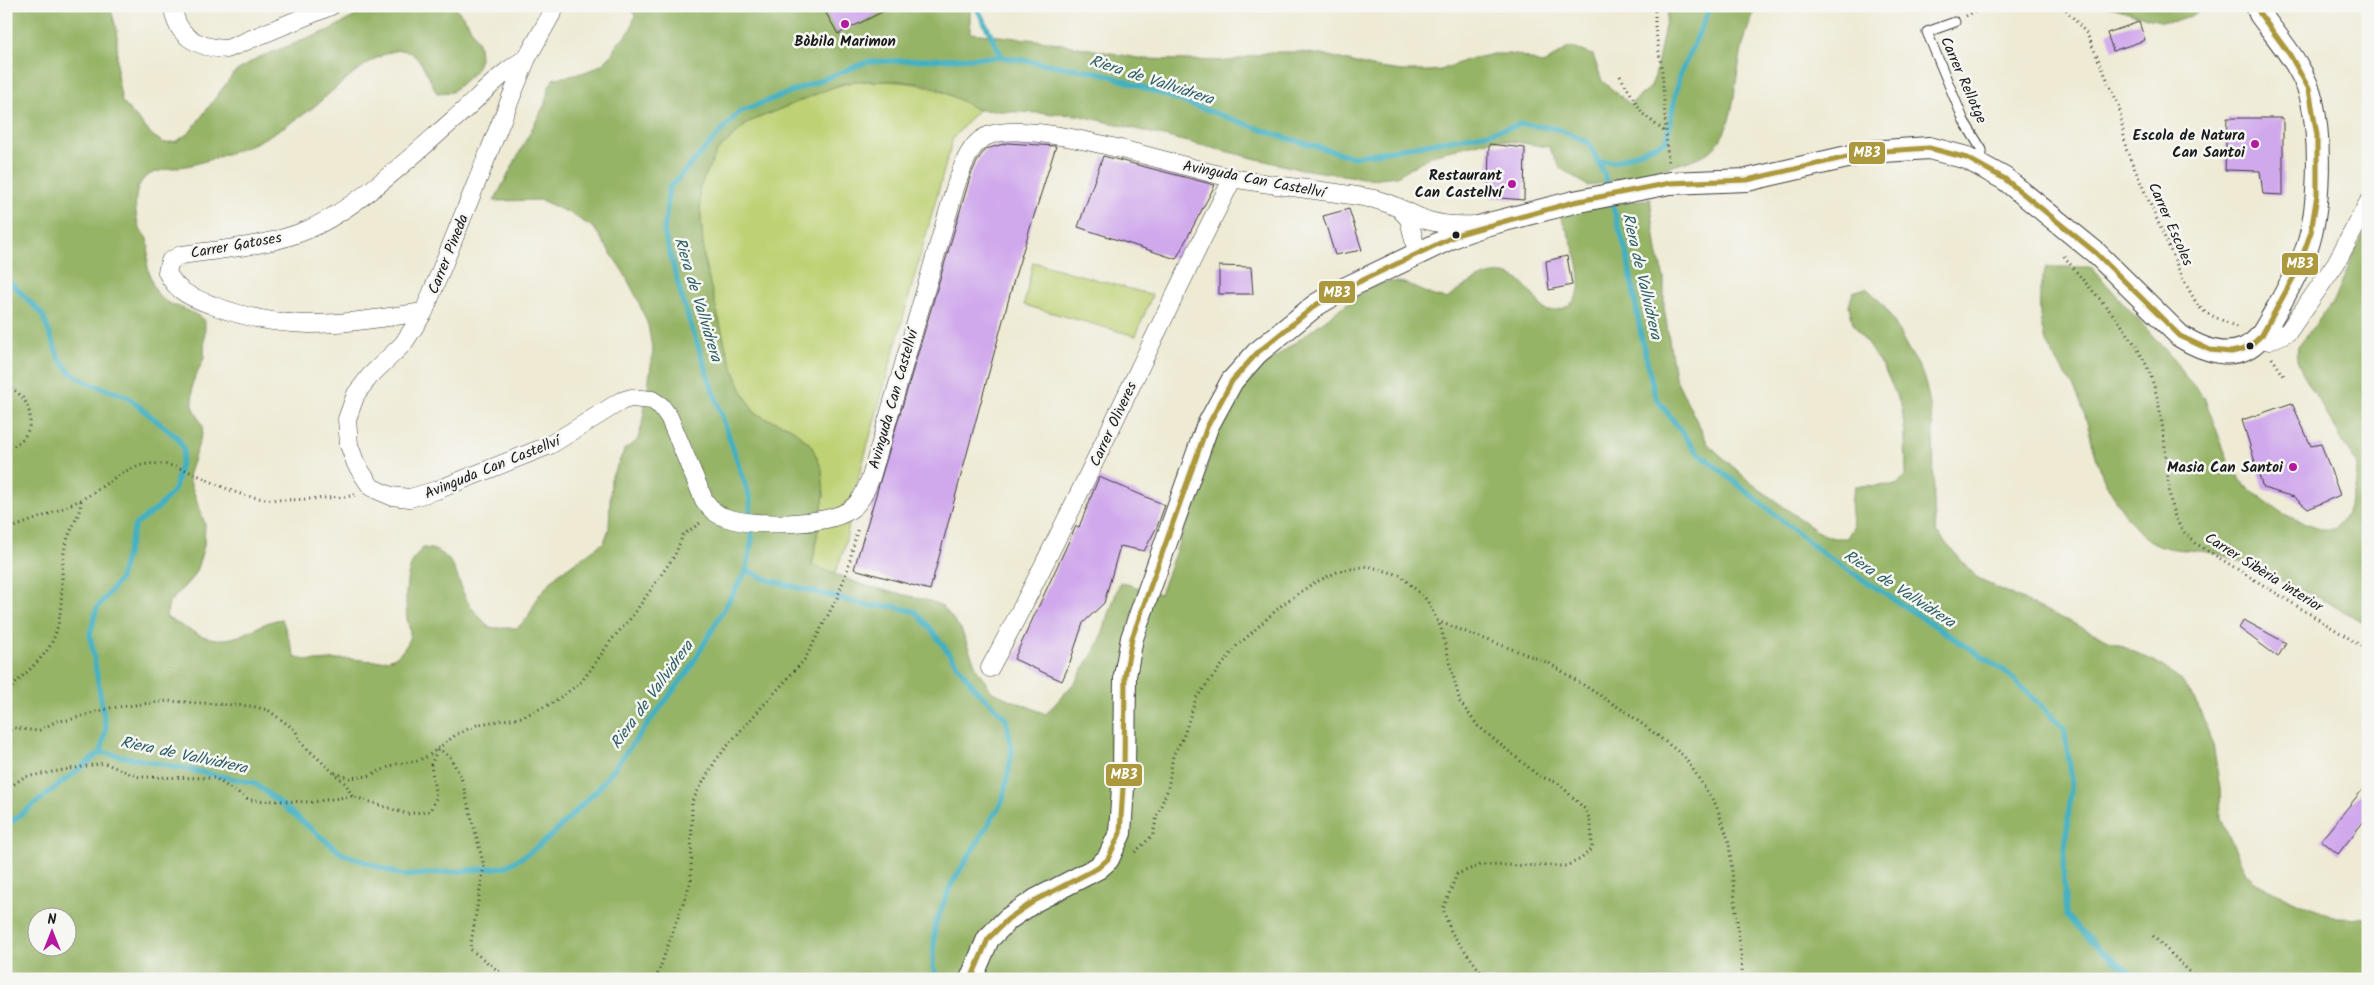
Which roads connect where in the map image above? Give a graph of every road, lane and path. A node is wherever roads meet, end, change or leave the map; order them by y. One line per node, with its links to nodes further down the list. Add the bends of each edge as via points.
1 (173, 6): 2 (street, via 174,21 188,36 212,48 227,49)
2 (331, 6)
3 (556, 6): 9 (street, Carrer Pineda)
4 (1655, 6): 11 (path)
5 (1984, 6): 8 (path)
6 (2062, 6): 22 (path, Carrer Escoles, via 2087,34 2119,106 2126,149 2198,306 2217,320)
7 (2263, 9): 22 (street, via 2309,90 2316,119 2318,157 2313,218 2307,246)
8 (1955, 22): 12 (lane, Carrer Rellotge, via 1927,32 1964,121 1982,150)
9 (527, 58): 21 (street, Carrer Pineda); 21 (street, Carrer Gatoses, via 508,69 455,119 338,214 307,230 274,240 181,255 170,261 167,272 180,290 198,300 267,321 309,325)
10 (1620, 76): 11 (path, via 1643,114)
11 (1666, 132): 14 (path)
12 (1982, 165): 14 (street, via 1950,152 1909,148 1838,158 1747,180); 19 (street, via 2005,179)
13 (1232, 178): 16 (street, Avinguda Can Castellví); 26 (street, Avinguda Can Castellví, via 1067,137 1012,131 979,141 956,185); 32 (street, Carrer Oliveres, via 1098,456)
14 (1670, 183): 18 (street, via 1574,202)
15 (2368, 203): 22 (street, via 2336,263 2288,332 2269,341)
16 (1396, 205): 17 (street, Avinguda Can Castellví); 20 (street, via 1408,220)
17 (1419, 216): 18 (street, Avinguda Can Castellví, via 1448,225); 20 (street, via 1428,230)
18 (1485, 225): 20 (street)
19 (2065, 227): 22 (street, via 2096,253 2164,322 2196,346 2227,353 2247,347); 31 (path, Carrer Sibèria interior, via 2061,236 2061,252 2106,303 2148,369 2160,416 2171,504 2182,530 2195,543 2227,564)
20 (1423, 250): 39 (street, via 1338,292 1293,323 1232,381 1218,406 1187,481 1132,638 1125,676 1120,833)
21 (424, 312): 25 (street, Carrer Pineda, via 403,344 363,385 347,419 349,445 356,464)
22 (2259, 338)
23 (6, 386): 24 (path, via 25,401 31,420 24,438)
24 (6, 449)
25 (371, 487): 27 (path, via 346,497 261,499 170,466 146,464 132,468); 28 (street, Avinguda Can Castellví, via 391,496 410,498 437,490 550,445 621,401 641,398 661,406 669,417 696,485)
26 (862, 499): 28 (street, via 834,518 818,522 737,521); 42 (path, via 858,530 837,598 805,659 716,760 692,801 691,881)
27 (81, 500): 29 (path); 33 (path, via 62,560 63,594 54,638)
28 (712, 511): 35 (path, via 682,535 675,555 579,684 542,710 479,724)
29 (6, 530)
30 (1438, 621): 39 (path, via 1427,600 1400,575 1368,566 1339,571 1312,584 1281,606 1237,646 1196,698 1174,755 1168,789 1153,835 1140,850); 44 (path, via 1460,702 1478,726 1539,776 1558,783 1586,810 1592,824 1592,848 1581,859 1566,866 1481,865 1458,874 1443,909 1451,932); 45 (path, via 1549,662 1684,756 1716,805 1729,842)
31 (2368, 650)
32 (990, 668)
33 (6, 695)
34 (6, 733): 36 (path, via 14,728 38,730 57,721 110,708 167,701 242,704 268,710 282,719 295,730 302,744)
35 (438, 748): 36 (path, via 417,761 396,764 368,776 349,778); 38 (path, via 431,765 436,798 430,811 407,814); 41 (path, via 450,758 461,777 484,866 470,949)
36 (335, 773): 38 (path)
37 (6, 790): 38 (path, via 24,777 104,763 139,777 215,778 248,800 312,802)
38 (352, 796)
39 (1108, 859): 43 (street, via 1098,868 1036,900 1008,919 988,939)
40 (2153, 936): 46 (path, via 2192,974)
41 (509, 979)
42 (656, 979)
43 (971, 979)
44 (1486, 979)
45 (1743, 979)
46 (2206, 979)

